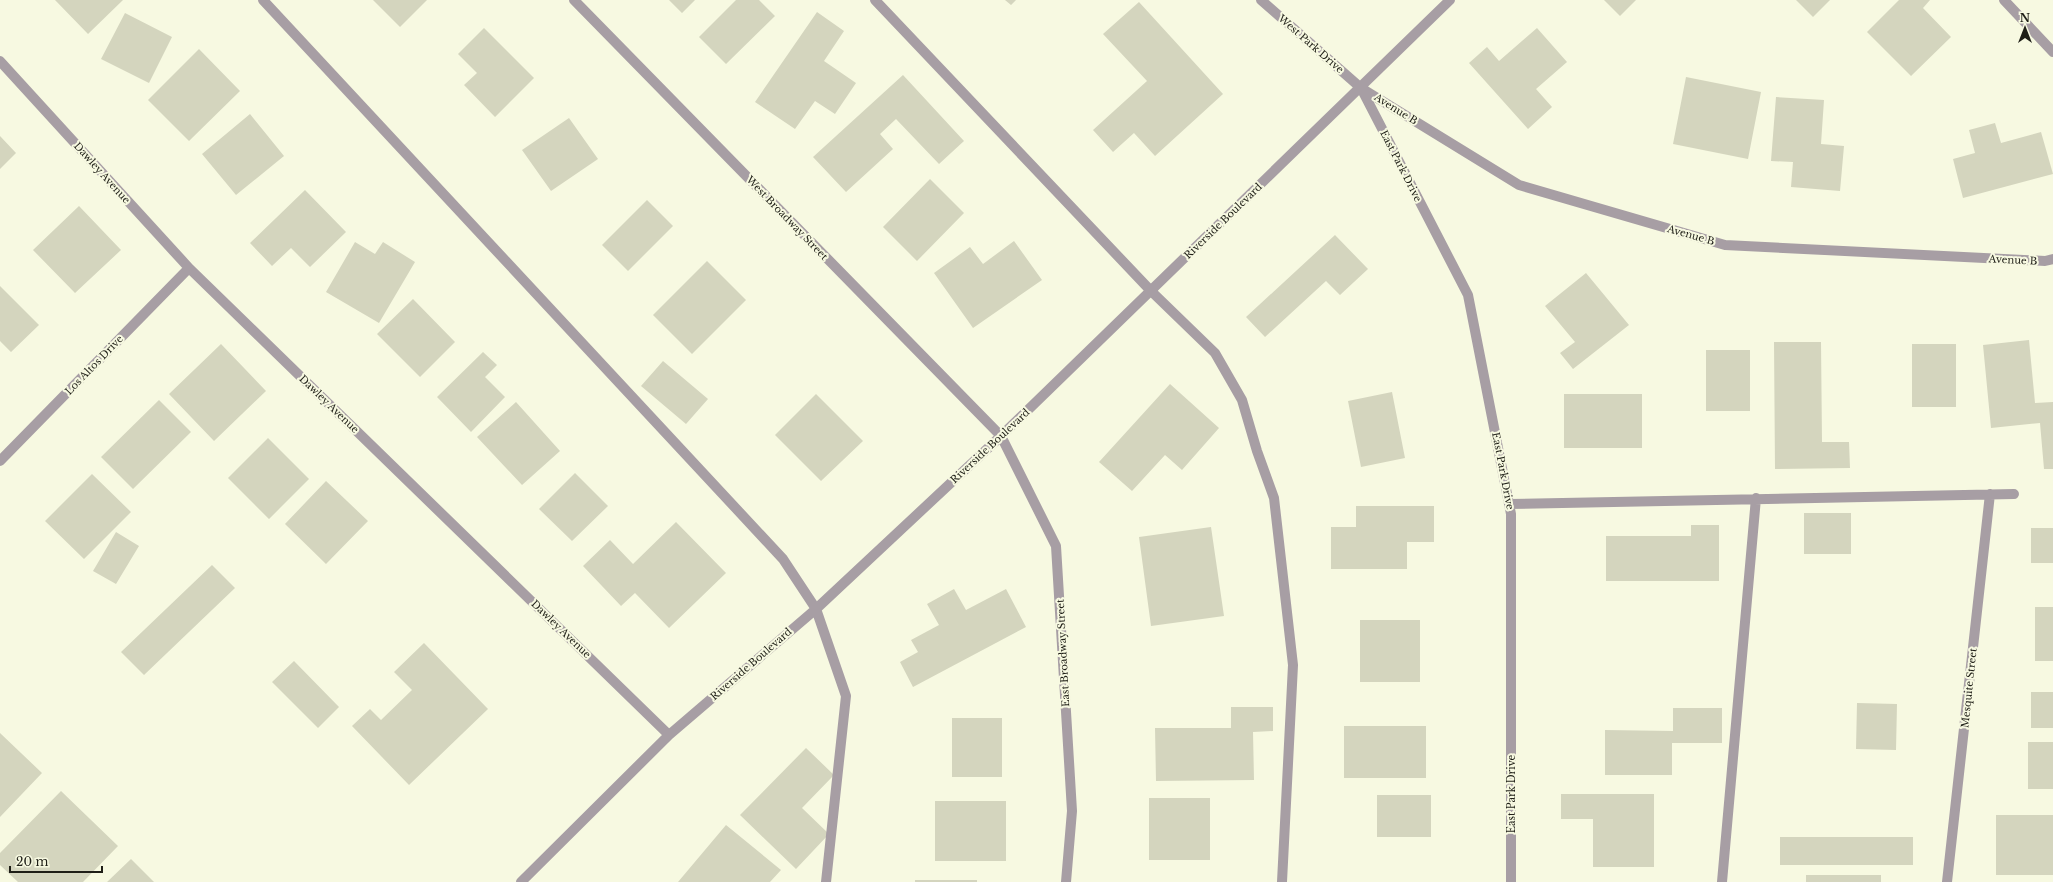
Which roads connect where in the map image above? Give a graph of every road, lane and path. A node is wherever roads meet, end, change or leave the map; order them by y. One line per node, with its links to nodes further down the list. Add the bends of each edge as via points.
1 (263, 0): 19 (street, via 783,559)
2 (574, 0): 13 (street, West Broadway Street)
3 (875, 0): 12 (street)
4 (1261, 0): 9 (street, West Park Drive)
5 (1450, 0): 9 (street, Riverside Boulevard)
6 (2004, 0): 7 (street)
7 (2053, 52)
8 (0, 61): 11 (street, Dawley Avenue)
9 (1361, 88): 10 (street, Avenue B, via 1519,185 1726,245 2045,261); 12 (street, Riverside Boulevard); 18 (street, East Park Drive, via 1468,295)
10 (2053, 259)
11 (188, 268): 14 (street, Los Altos Drive); 20 (street, Dawley Avenue)
12 (1151, 291): 13 (street, Riverside Boulevard); 24 (street, via 1215,353 1242,400 1274,498 1293,664)
13 (1001, 436): 19 (street, Riverside Boulevard); 23 (street, East Broadway Street, via 1056,546 1072,811)
14 (0, 461)
15 (1990, 494): 16 (street); 17 (street); 27 (street, Mesquite Street)
16 (2014, 494)
17 (1756, 498): 18 (street); 26 (street)
18 (1509, 504): 25 (street, East Park Drive)
19 (816, 609): 20 (street, Riverside Boulevard); 22 (street, via 846,696)
20 (670, 735): 21 (street, Riverside Boulevard)
21 (521, 882)
22 (826, 882)
23 (1066, 882)
24 (1282, 882)
25 (1511, 882)
26 (1722, 882)
27 (1947, 882)

